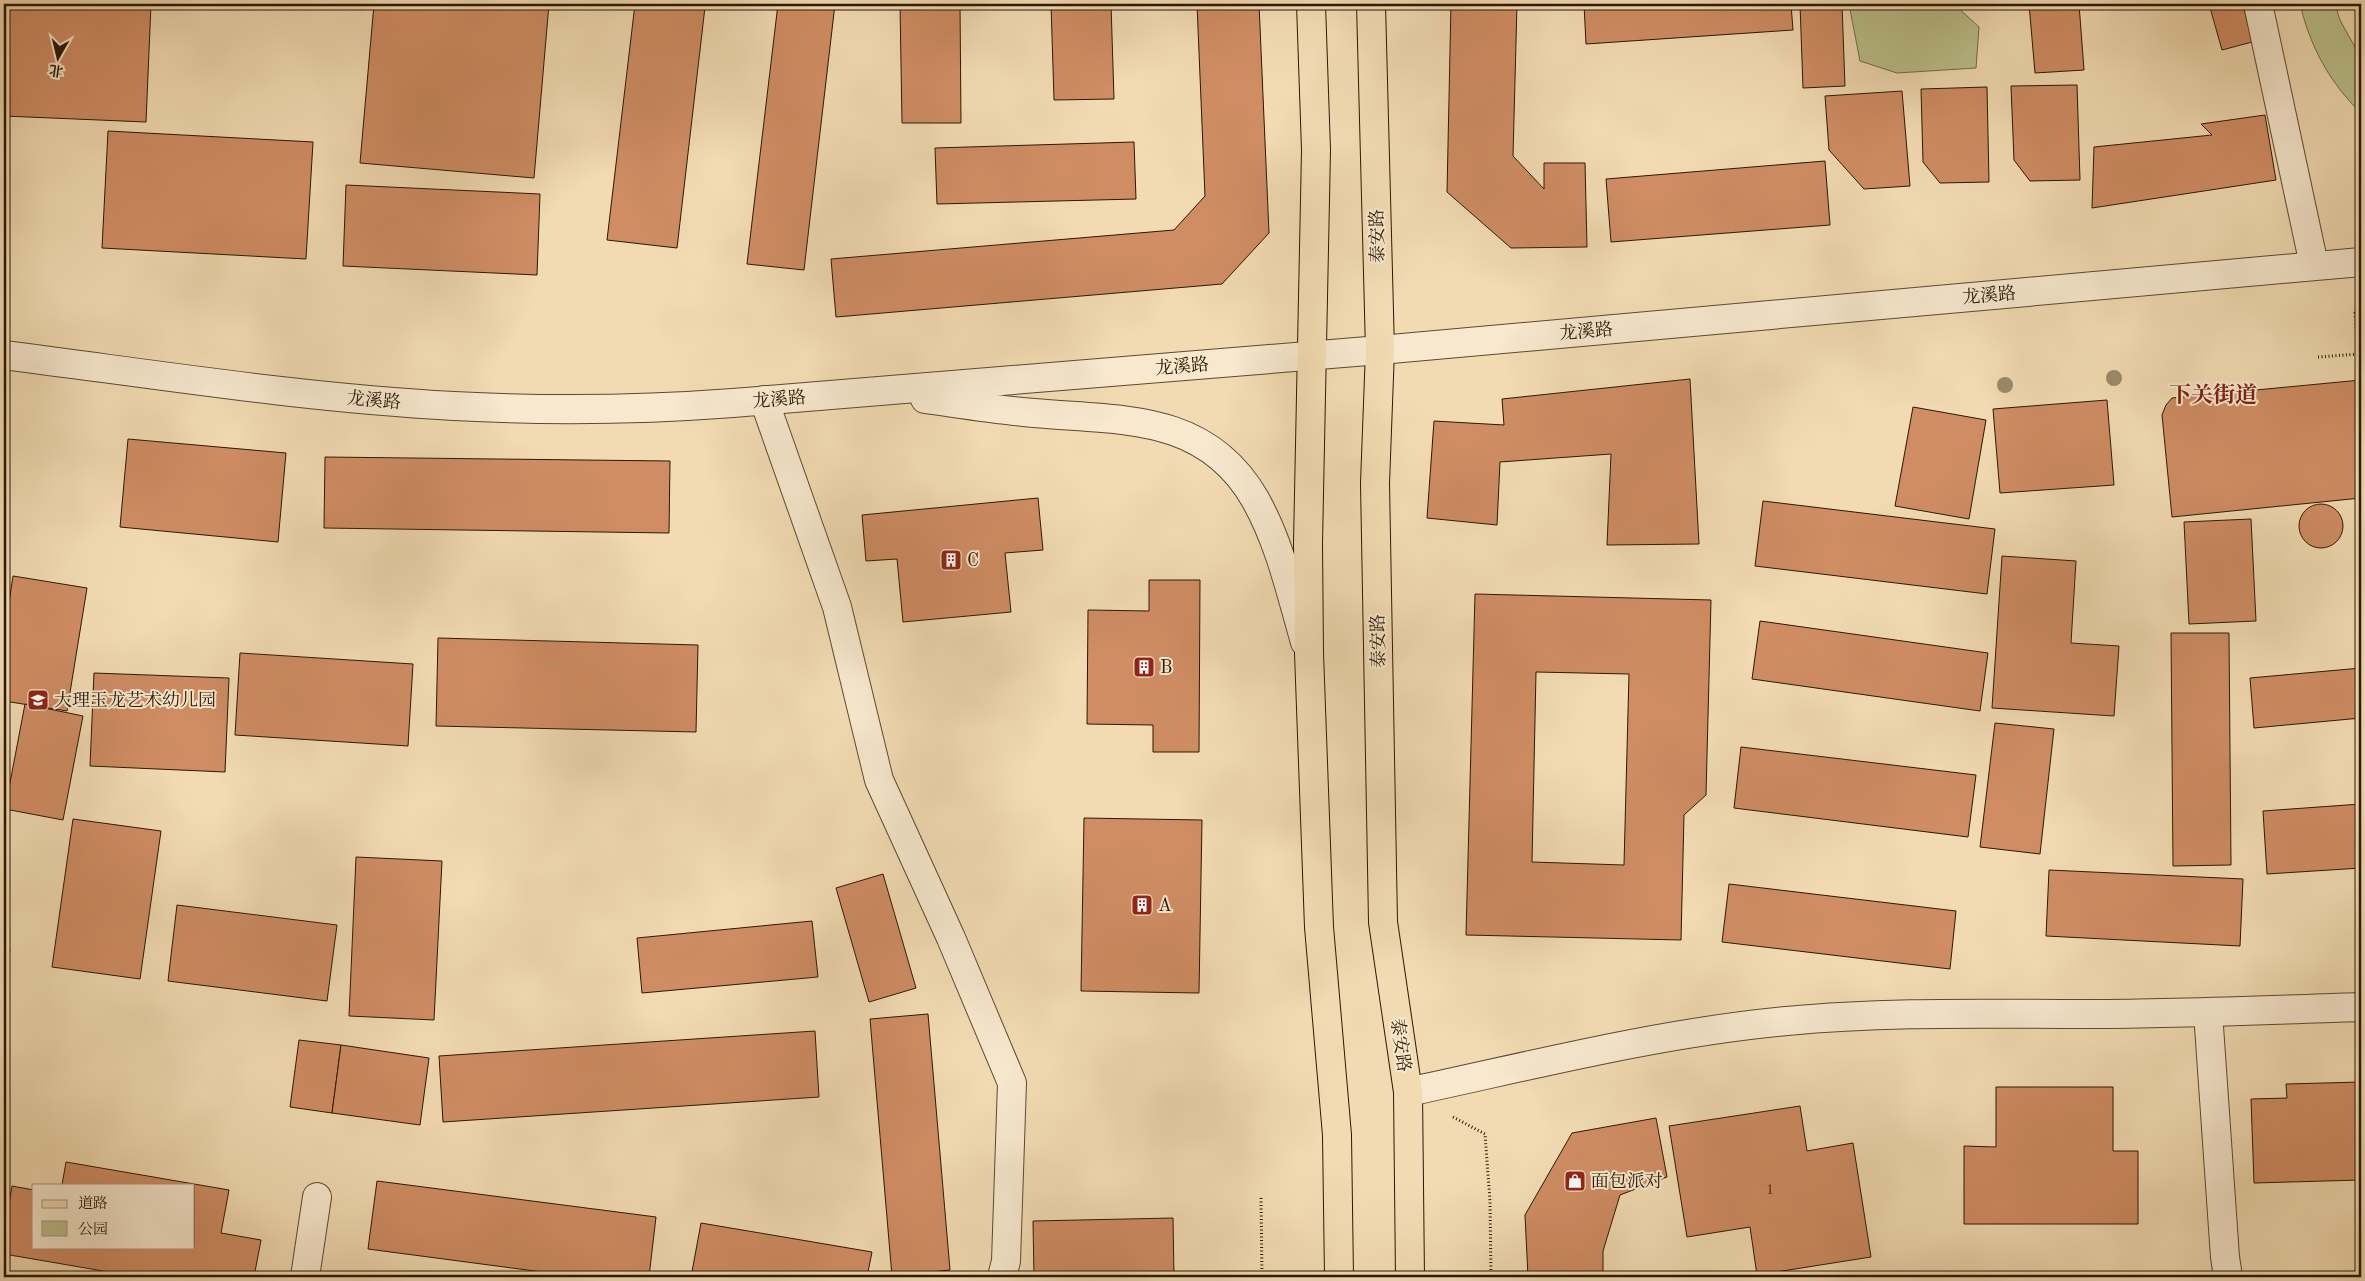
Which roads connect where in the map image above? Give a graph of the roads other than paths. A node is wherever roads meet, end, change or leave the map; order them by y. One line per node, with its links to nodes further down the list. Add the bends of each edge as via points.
1 (1311, 4): 7 (main road, via 1316,150)
2 (1371, 4): 6 (main road, 泰安路)
3 (2258, 4): 5 (street)
4 (2361, 262): 5 (street, 龙溪路)
5 (2314, 265): 6 (street, 龙溪路)
6 (1380, 350): 7 (street, 龙溪路); 14 (main road, 泰安路, via 1375,483 1383,922)
7 (1313, 354): 9 (street, 龙溪路); 11 (main road)
8 (4, 355): 10 (street, 龙溪路, via 339,397 452,406 620,409)
9 (866, 392): 10 (street, 龙溪路); 11 (street, via 1034,413 1130,420 1173,430 1199,443 1235,471 1264,515)
10 (764, 400): 17 (street, via 837,607 880,780 1012,1082 1006,1261)
11 (1309, 653): 18 (main road, via 1319,927 1337,1135)
12 (2361, 1007): 13 (street)
13 (2208, 1012): 14 (street, via 1924,1013 1789,1020 1614,1046); 20 (street)
14 (1408, 1092): 19 (main road, 泰安路)
15 (317, 1197): 16 (street)
16 (305, 1277)
17 (1002, 1277)
18 (1339, 1277)
19 (1410, 1277)
20 (2228, 1277)

